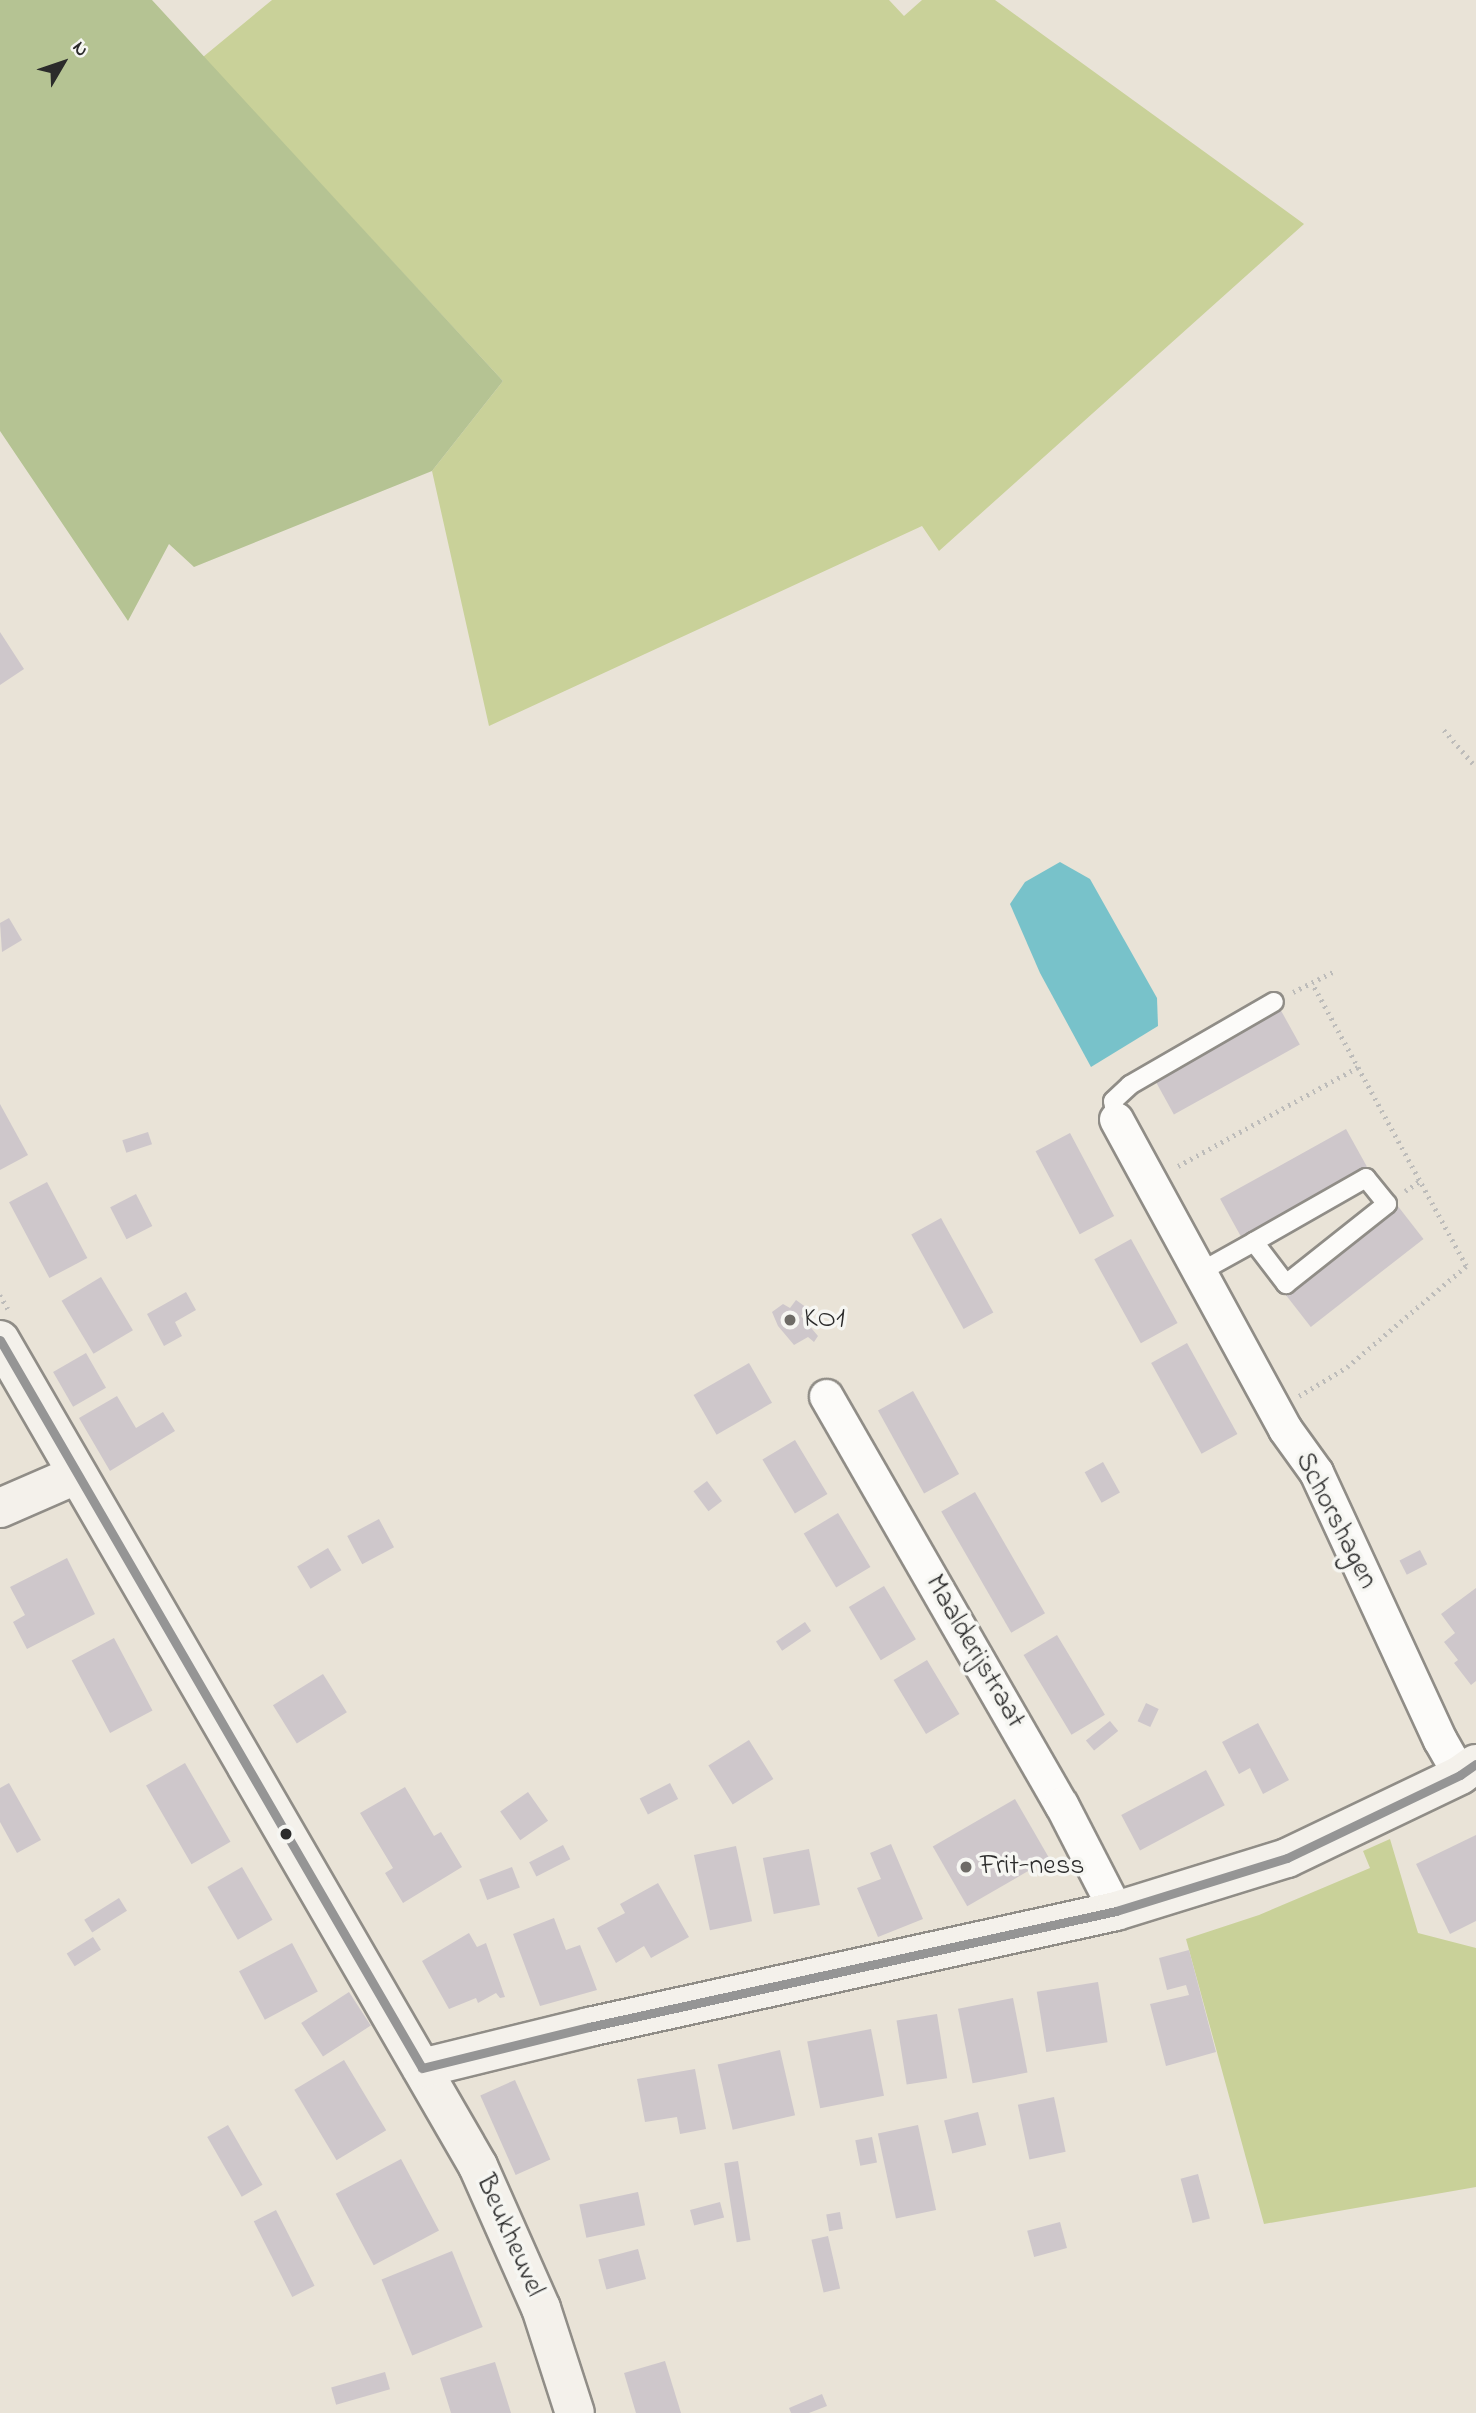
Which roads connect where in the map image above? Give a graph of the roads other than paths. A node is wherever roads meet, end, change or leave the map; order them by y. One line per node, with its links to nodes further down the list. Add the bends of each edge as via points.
1 (1274, 1002): 2 (lane, Schorshagen, via 1130,1085 1113,1101)
2 (1116, 1119): 4 (street, Schorshagen)
3 (1254, 1242): 3 (lane, via 1286,1284 1387,1204 1366,1178); 4 (lane)
4 (1200, 1272): 9 (street, Schorshagen, via 1285,1429 1316,1472 1440,1740)
5 (0, 1340): 7 (street, Beukheuvel)
6 (826, 1396): 10 (street, Maalderijstraat, via 1061,1804)
7 (76, 1475): 8 (street); 11 (street, Beukheuvel)
8 (0, 1508)
9 (1468, 1770): 10 (street, via 1287,1858)
10 (1116, 1911): 11 (street)
11 (422, 2068): 12 (street, Beukheuvel, via 503,2219 541,2308)
12 (575, 2413)

